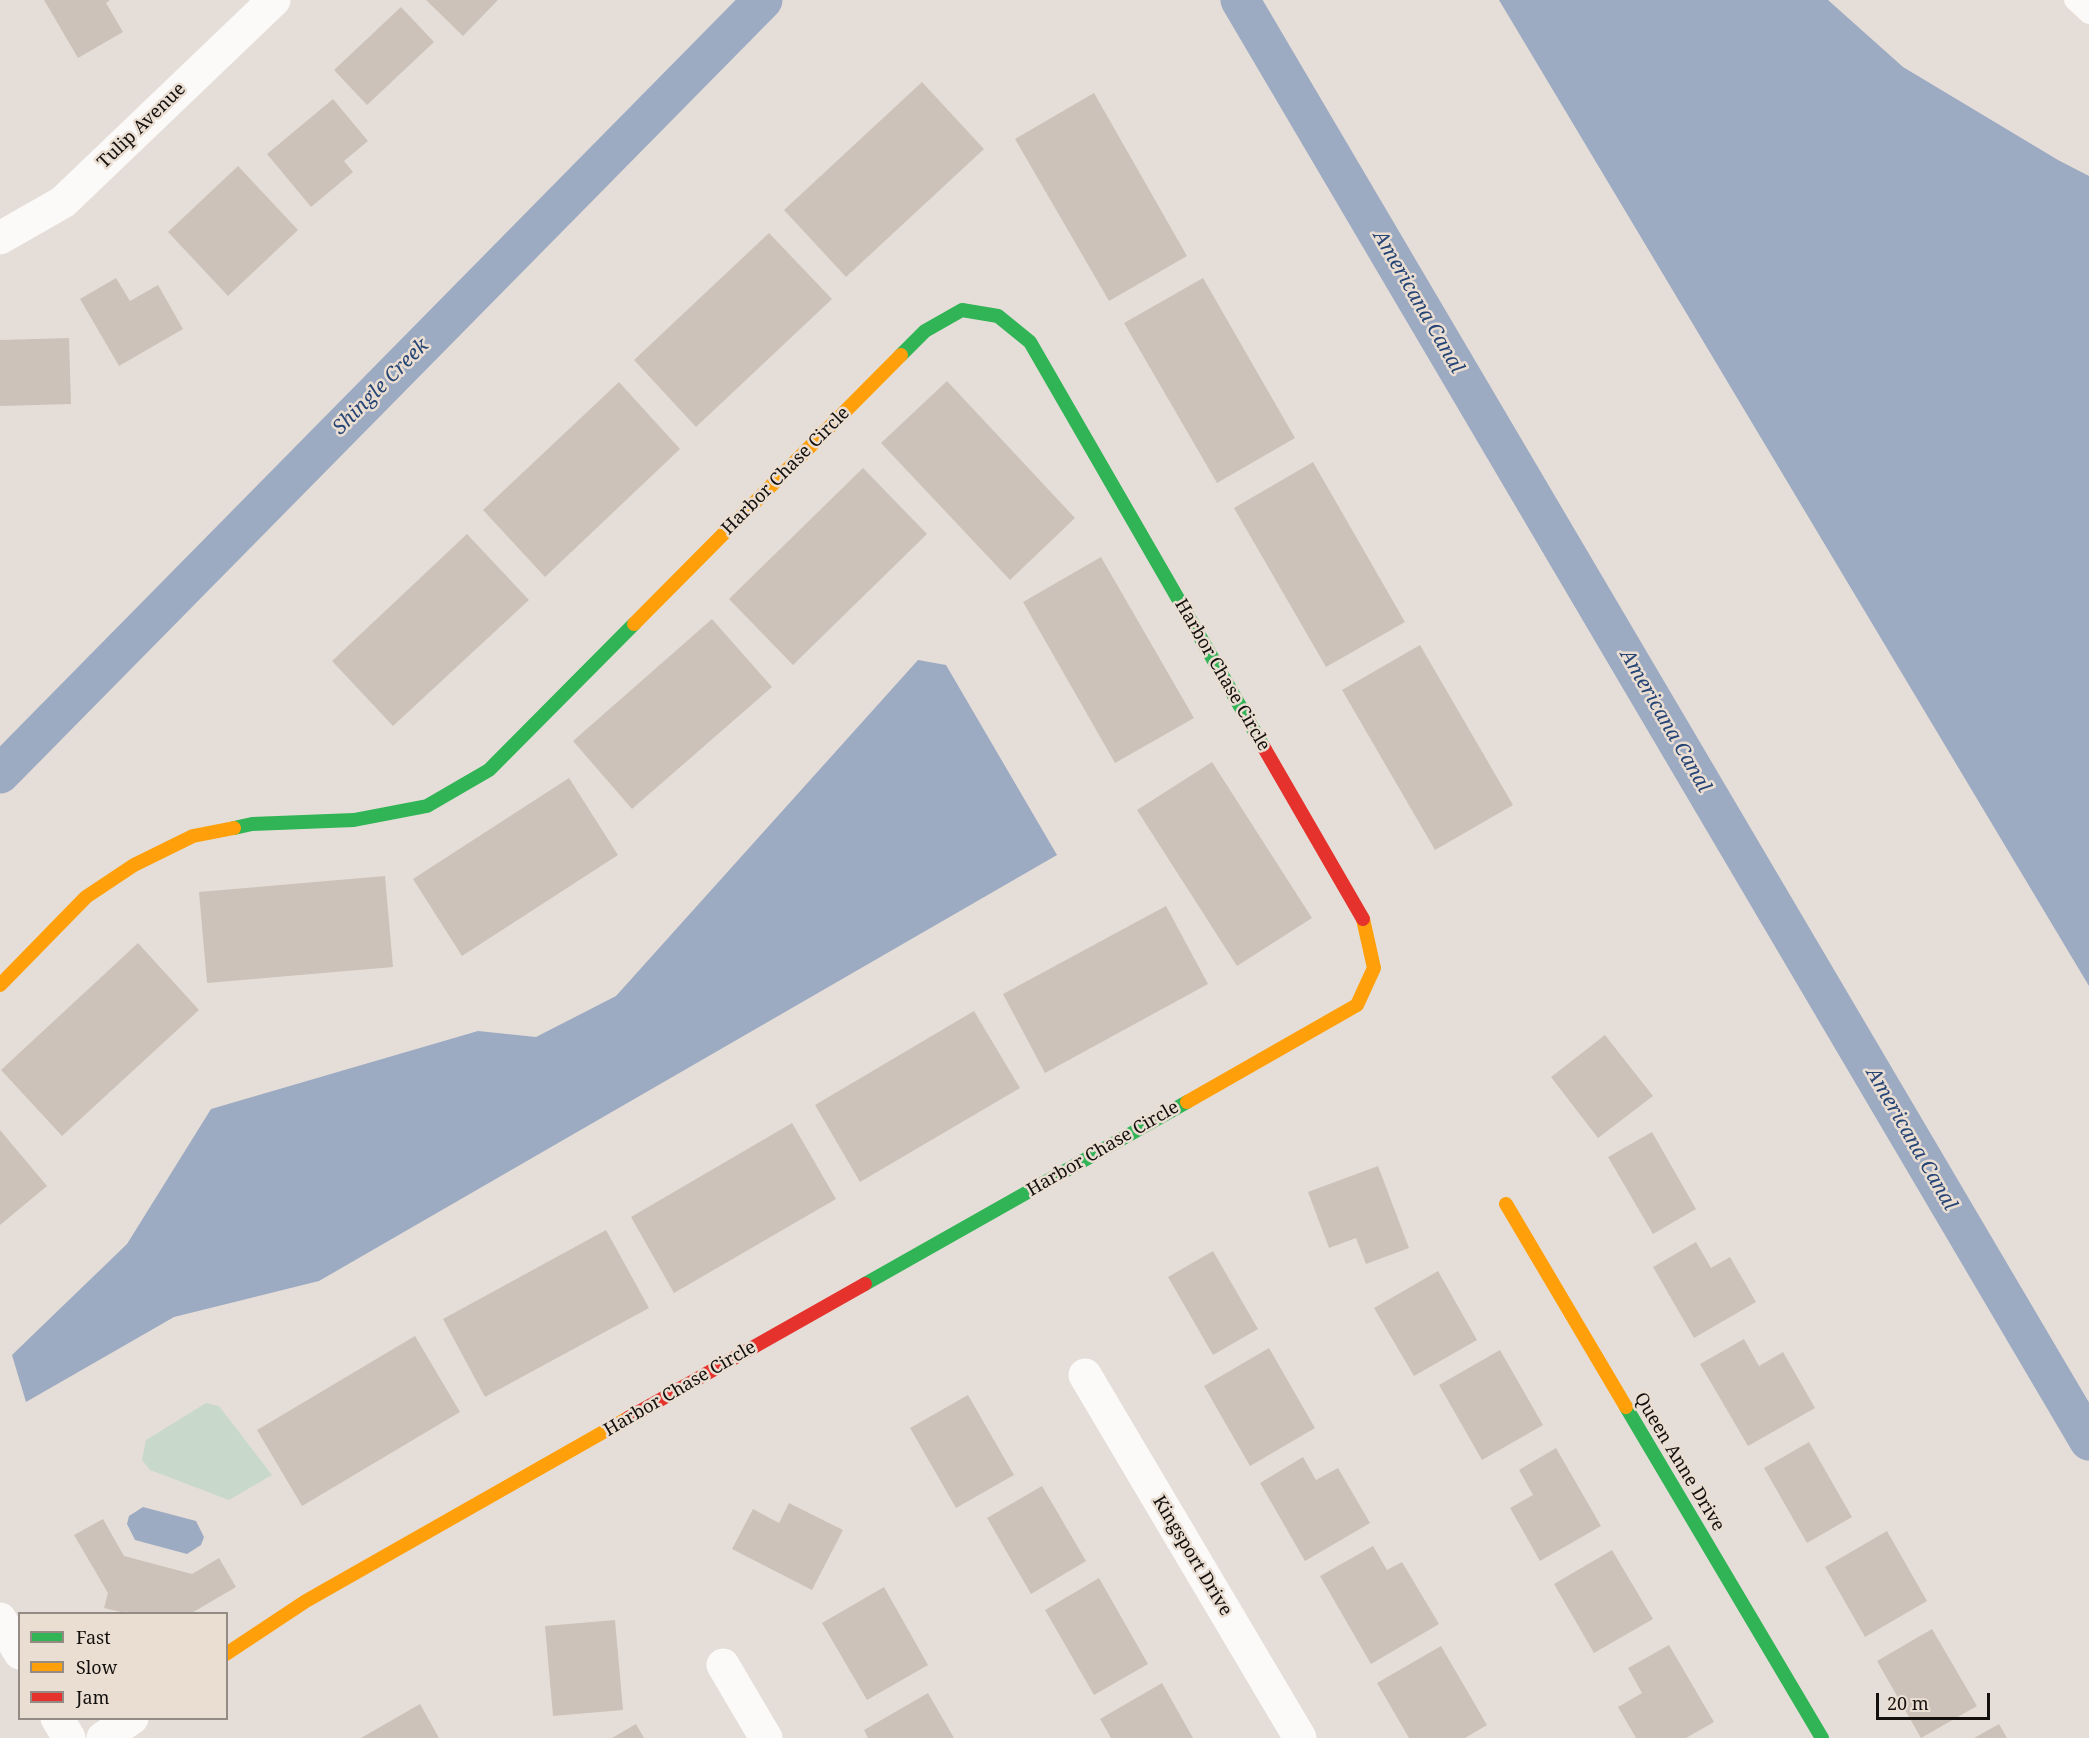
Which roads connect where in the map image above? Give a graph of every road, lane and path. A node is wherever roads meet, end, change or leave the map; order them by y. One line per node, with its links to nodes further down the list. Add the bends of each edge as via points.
1 (274, 0): 4 (street, Tulip Avenue, via 63,202)
2 (2074, 0): 3 (lane)
3 (2089, 14)
4 (0, 238)
5 (0, 985): 10 (street, Harbor Chase Circle, via 86,897 134,865 193,836 252,824 354,820 427,806 489,770 925,331 962,310 998,316 1030,342 1363,919 1374,968 1358,1005 306,1600)
6 (1506, 1204): 18 (street, Queen Anne Drive)
7 (1085, 1375): 17 (street, Kingsport Drive)
8 (0, 1619): 9 (street)
9 (18, 1650)
10 (228, 1653)
11 (723, 1665): 16 (street)
12 (58, 1720): 14 (street)
13 (130, 1720): 15 (street)
14 (69, 1738)
15 (103, 1738)
16 (766, 1738)
17 (1300, 1738)
18 (1822, 1738)

